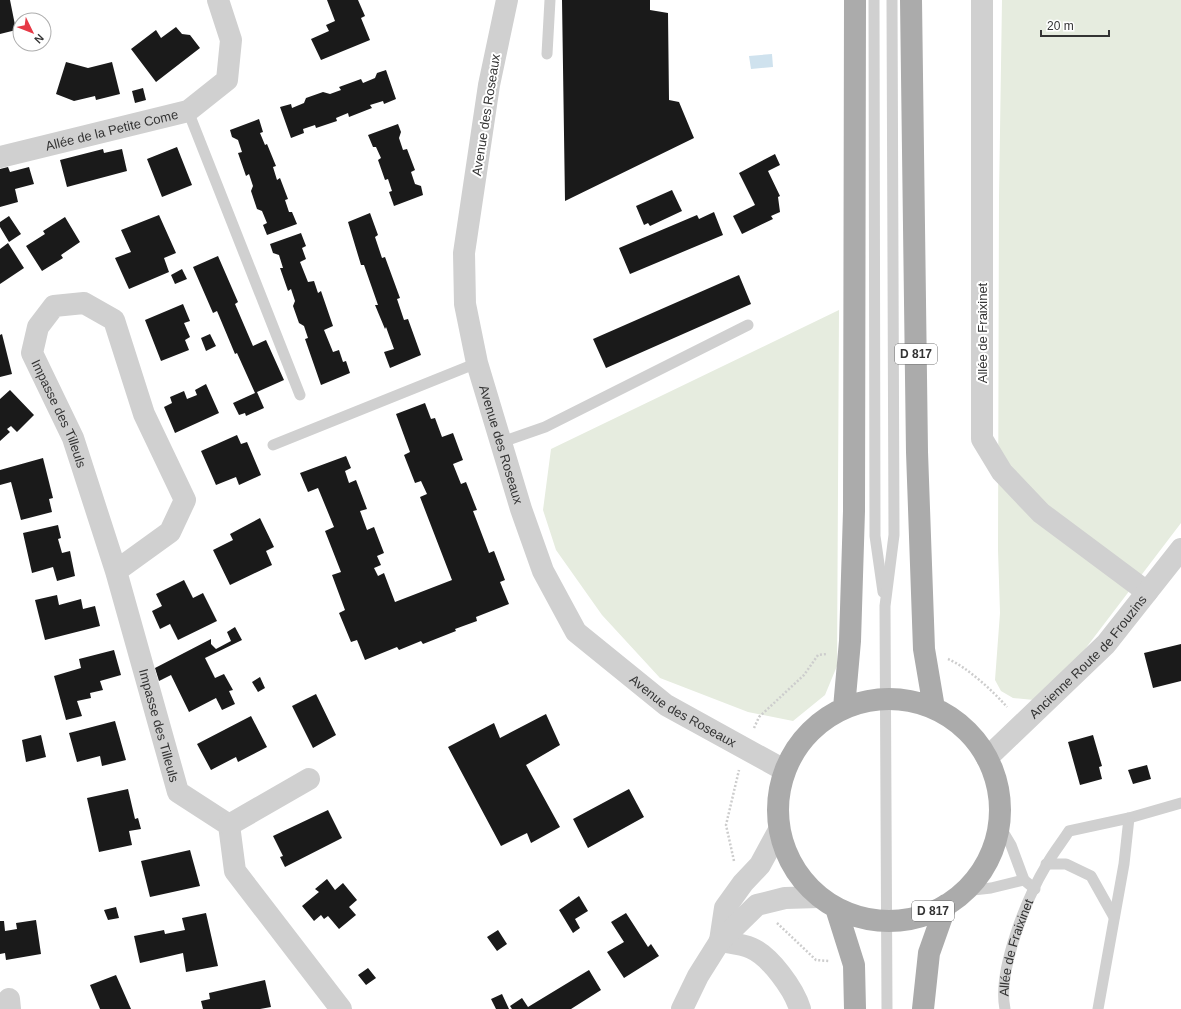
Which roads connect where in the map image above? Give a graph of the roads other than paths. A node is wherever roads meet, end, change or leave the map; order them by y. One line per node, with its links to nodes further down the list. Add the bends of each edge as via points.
1 (218, 0): 10 (street, Allée de la Petite Come, via 231,40 226,80)
2 (507, 0): 13 (street, Avenue des Roseaux, via 489,84 464,252 465,304)
3 (550, 0): 9 (lane)
4 (855, 0): 22 (main road, via 854,511 849,652)
5 (874, 0): 20 (lane, via 875,536)
6 (892, 0): 20 (lane, via 894,535)
7 (911, 0): 23 (main road, D 817, via 917,452 924,649)
8 (982, 0): 19 (street, Allée de Fraixinet, via 982,439 1002,472 1041,513)
9 (547, 54)
10 (188, 112): 11 (street, Allée de la Petite Come); 14 (lane)
11 (0, 157)
12 (748, 324): 15 (lane, via 545,427)
13 (477, 364): 15 (street, Avenue des Roseaux); 16 (lane)
14 (300, 395)
15 (502, 442): 25 (street, Avenue des Roseaux, via 521,509 543,571 576,632 666,705)
16 (273, 445)
17 (1181, 549): 19 (street, Ancienne Route de Frouzins)
18 (116, 571): 18 (street, Impasse des Tilleuls, via 170,532 185,500 144,414 114,320 84,303 54,306 38,327 32,353 73,438); 29 (street, Impasse des Tilleuls, via 178,792)
19 (1146, 592): 24 (street, Ancienne Route de Frouzins, via 1106,644)
20 (886, 606): 21 (lane)
21 (886, 698): 22 (main road, D 817); 23 (main road, D 817, via 908,700); 39 (lane)
22 (844, 708): 25 (main road, D 817, via 808,733 794,750)
23 (934, 708): 24 (main road, D 817, via 965,728)
24 (987, 758): 30 (main road, D 817, via 998,790)
25 (784, 770): 31 (main road, D 817, via 777,810)
26 (308, 780): 29 (street)
27 (1181, 803): 28 (lane, Allée de Fraixinet)
28 (1129, 818): 32 (lane, Allée de Fraixinet, via 1069,831); 38 (lane)
29 (229, 824): 41 (street, via 235,871)
30 (999, 825): 33 (lane, via 1011,845); 35 (main road, D 817, via 995,844 987,861)
31 (779, 830): 36 (main road, D 817, via 784,850 793,868 805,884); 40 (street, via 760,865 725,908)
32 (1046, 864): 34 (lane, Allée de Fraixinet); 38 (lane, via 1066,864 1091,876)
33 (1024, 880): 34 (lane); 35 (lane)
34 (1035, 889): 47 (lane, Allée de Fraixinet, via 1008,959 1003,999)
35 (964, 891): 37 (main road, D 817)
36 (828, 903): 39 (main road, D 817, via 858,917); 40 (street, via 785,898 758,905); 44 (main road, via 854,965)
37 (946, 905): 39 (main road, D 817, via 907,920); 46 (main road, D 817, via 929,953)
38 (1114, 917): 48 (lane)
39 (887, 921): 45 (lane)
40 (720, 941): 42 (street, via 698,976); 43 (street, via 751,948 774,966 789,985)
41 (341, 1009)
42 (682, 1009)
43 (800, 1009)
44 (855, 1009)
45 (887, 1009)
46 (923, 1009)
47 (1006, 1009)
48 (1098, 1009)

